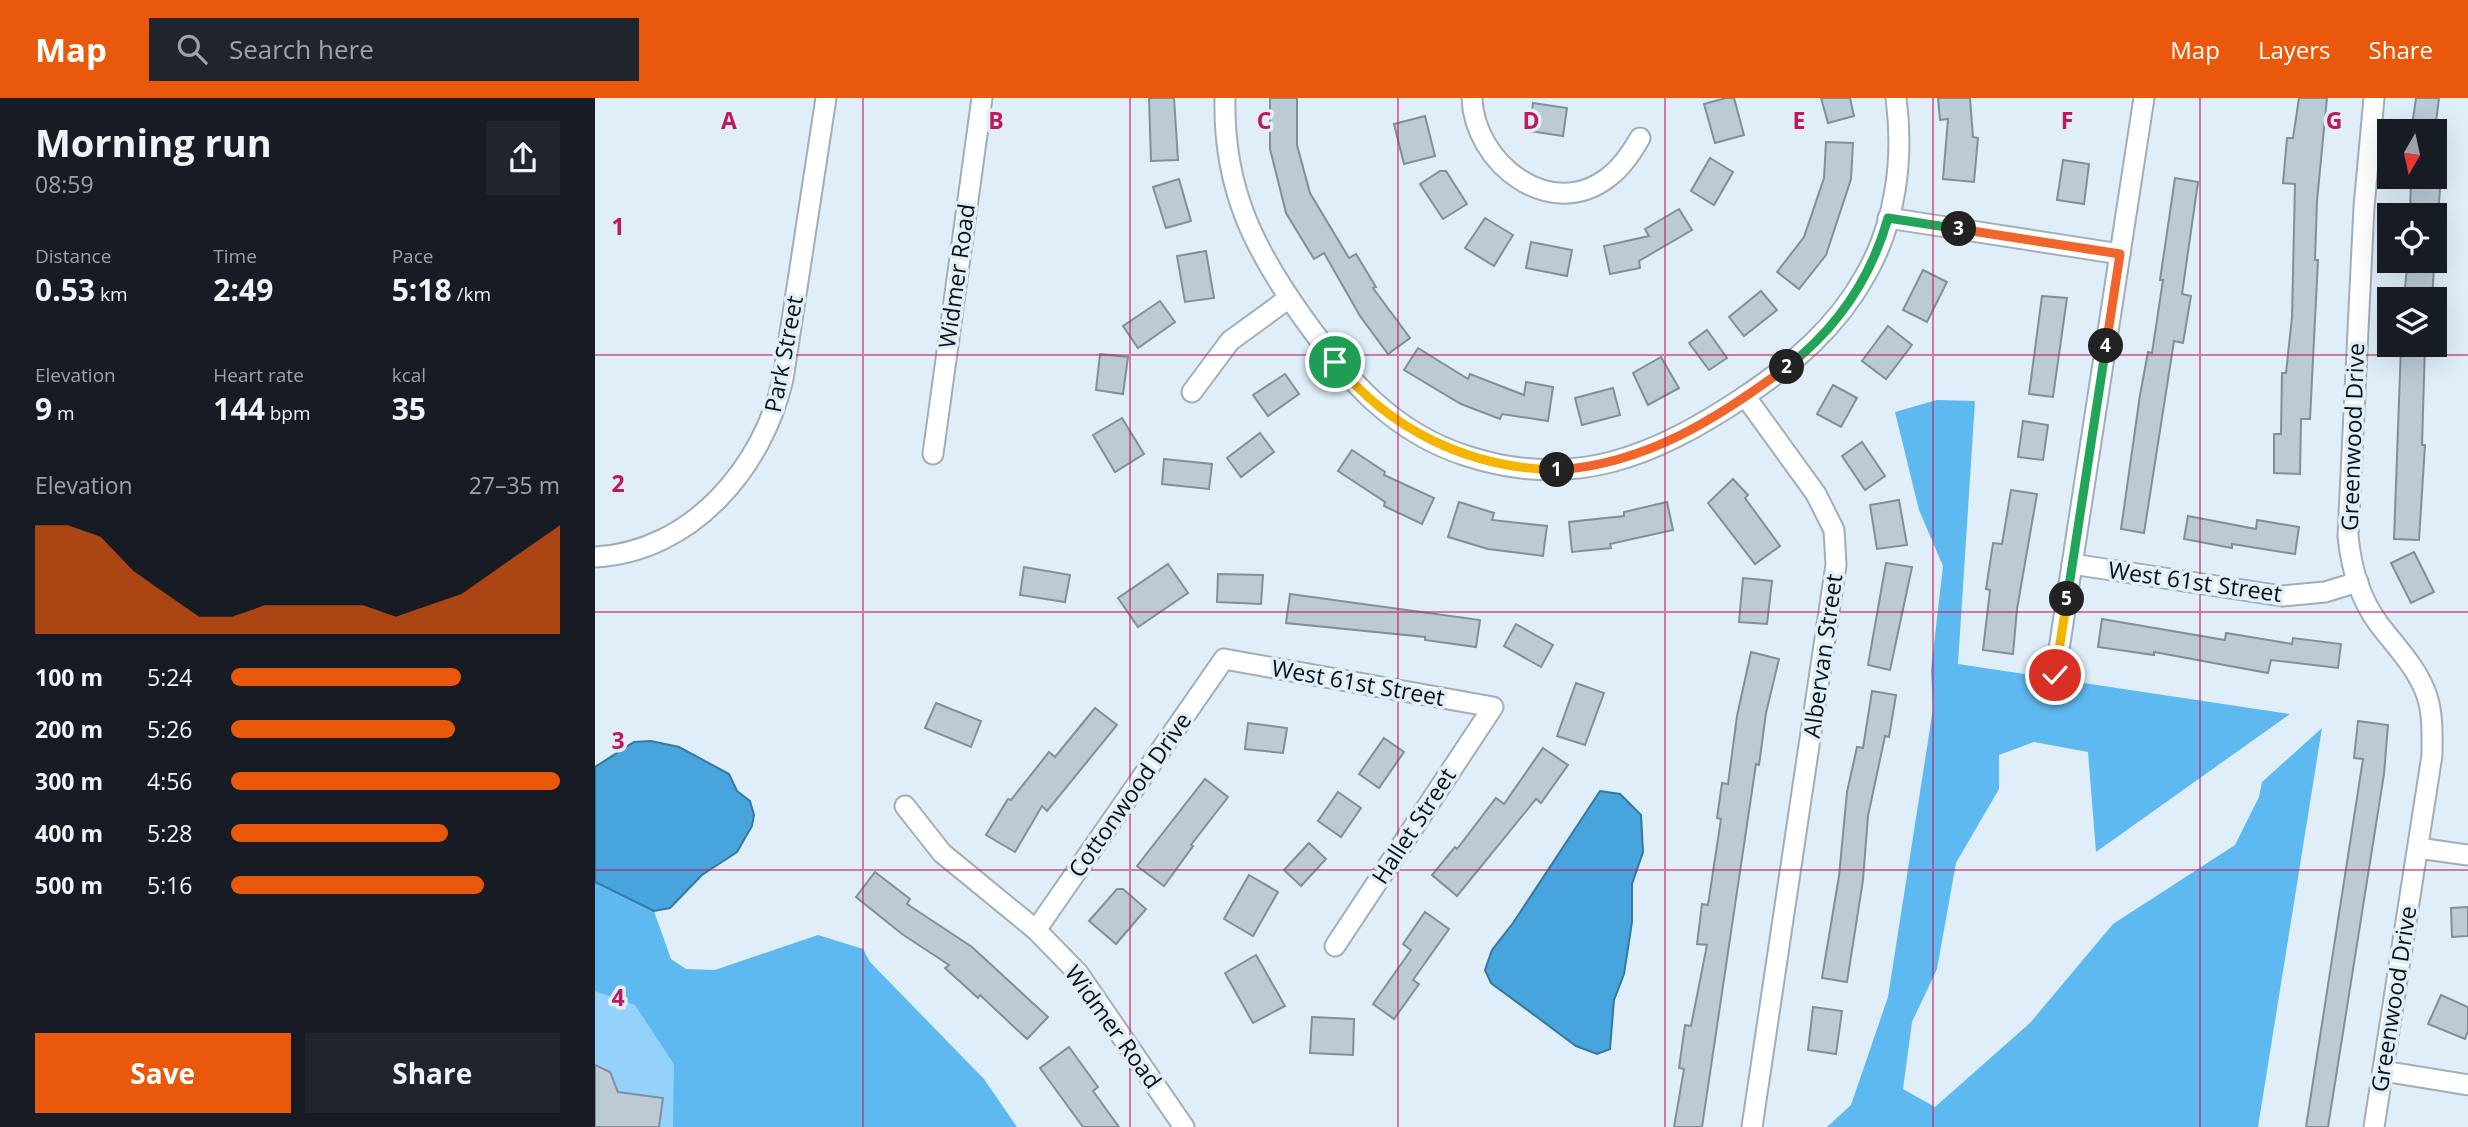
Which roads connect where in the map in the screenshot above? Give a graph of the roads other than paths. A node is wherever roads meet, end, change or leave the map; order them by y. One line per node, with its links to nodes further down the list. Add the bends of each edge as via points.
1 (826, 98): 15 (street, Park Street, via 783,379 758,449 727,490 688,524 645,545)
2 (982, 98): 14 (street, Widmer Road)
3 (1226, 98): 11 (street, via 1229,169 1240,207 1254,241)
4 (1472, 98): 8 (street, via 1481,137 1492,155 1508,174 1545,191 1585,189 1609,177)
5 (1896, 98): 9 (street, via 1899,160)
6 (2144, 98): 10 (street)
7 (2374, 98): 17 (street, Greenwood Drive, via 2348,512 2350,555)
8 (1640, 138)
9 (1888, 218): 10 (street); 13 (street, via 1880,246 1846,307 1793,362)
10 (2120, 254): 16 (street)
11 (1289, 298): 12 (street, via 1230,341); 13 (street, via 1335,362 1371,401 1439,445 1510,467 1555,470 1609,464 1661,447)
12 (1192, 392)
13 (1745, 396): 29 (street, Albervan Street, via 1816,494 1834,530 1836,565)
14 (933, 454)
15 (595, 557)
16 (2072, 564): 17 (street, West 61st Street, via 2282,596 2325,592); 19 (street)
17 (2358, 582): 22 (street, Greenwood Drive, via 2364,601 2416,671 2427,697 2432,755)
18 (1224, 659): 20 (street, West 61st Street); 24 (street, Cottonwood Drive)
19 (2055, 675)
20 (1493, 707): 25 (street, Hallet Street)
21 (905, 806): 24 (street, Widmer Road, via 942,853)
22 (2418, 848): 23 (street); 26 (street, Greenwood Drive)
23 (2468, 855)
24 (1036, 930): 28 (street, Widmer Road, via 1078,973)
25 (1335, 946)
26 (2383, 1071): 27 (street); 30 (street, Greenwood Drive)
27 (2468, 1085)
28 (1184, 1127)
29 (1752, 1127)
30 (2374, 1127)

